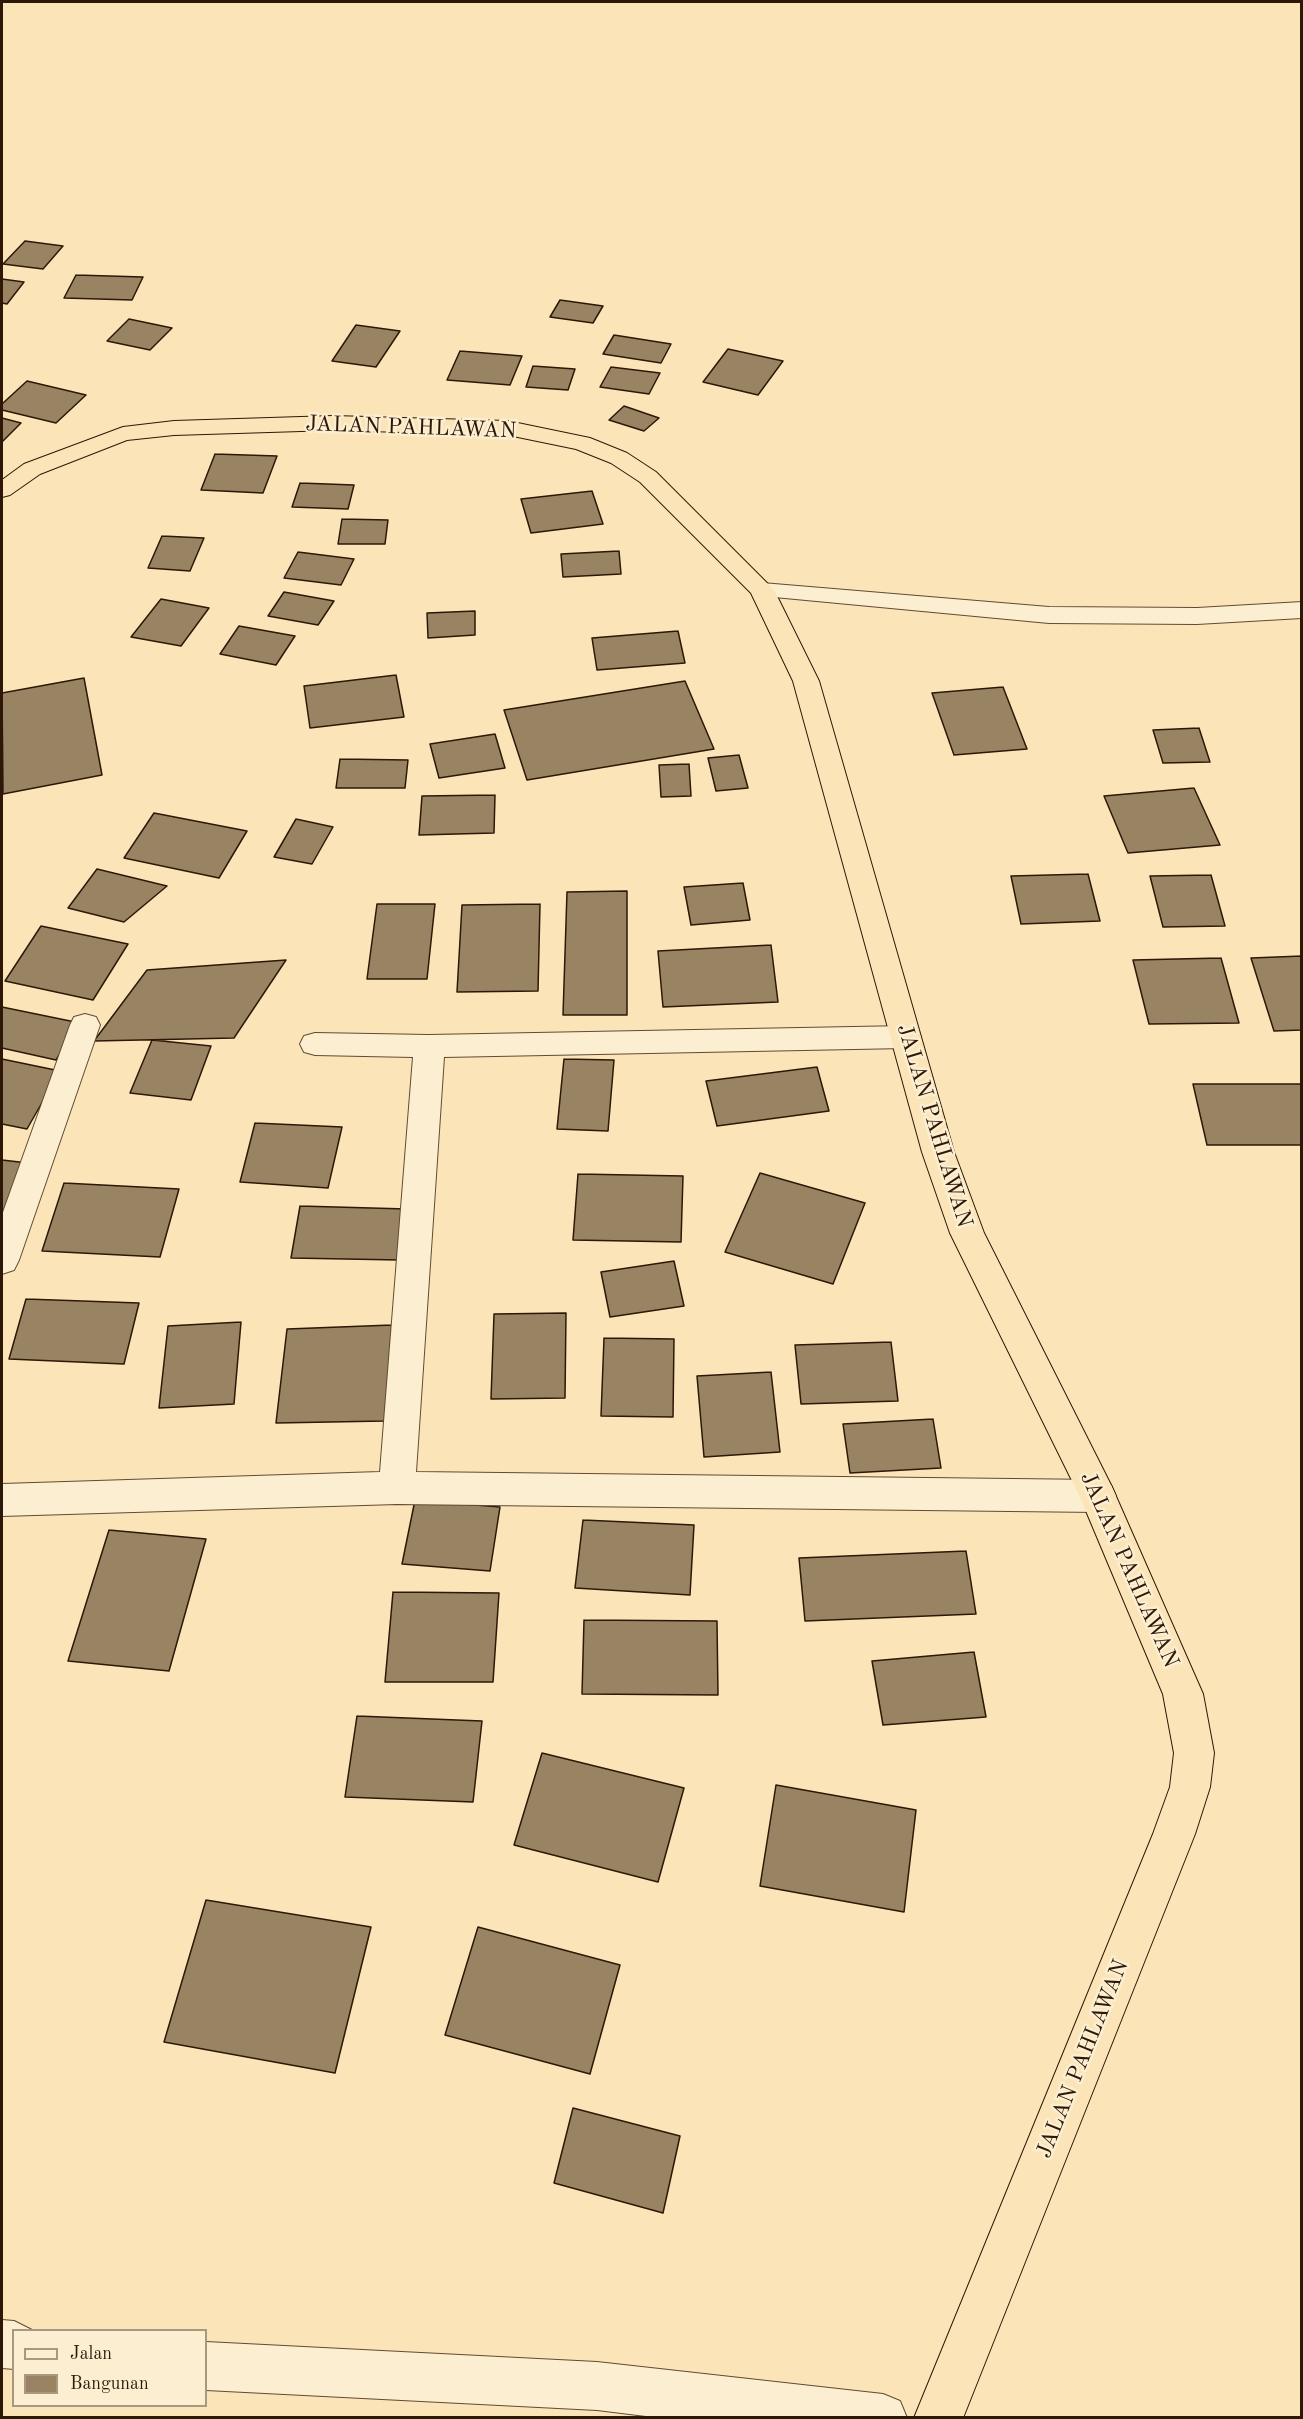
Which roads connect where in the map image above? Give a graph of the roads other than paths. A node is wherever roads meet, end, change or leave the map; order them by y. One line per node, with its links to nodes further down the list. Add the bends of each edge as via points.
1 (2, 490): 2 (highway, JALAN PAHLAWAN, via 32,469 123,434 174,428 333,423 508,428 582,443 619,458 648,477)
2 (762, 590): 3 (street, via 1049,615 1197,616); 5 (highway, JALAN PAHLAWAN, via 806,681)
3 (1302, 610)
4 (85, 1025): 8 (street)
5 (906, 1037): 7 (street); 10 (highway, JALAN PAHLAWAN, via 938,1152 967,1233)
6 (315, 1044): 7 (street)
7 (429, 1046): 9 (street)
8 (2, 1260)
9 (397, 1488): 10 (street); 11 (street)
10 (1098, 1496): 14 (highway, JALAN PAHLAWAN, via 1183,1694 1194,1753 1190,1787)
11 (2, 1500)
12 (207, 2366): 13 (street, via 597,2386)
13 (882, 2418)
14 (938, 2418)

